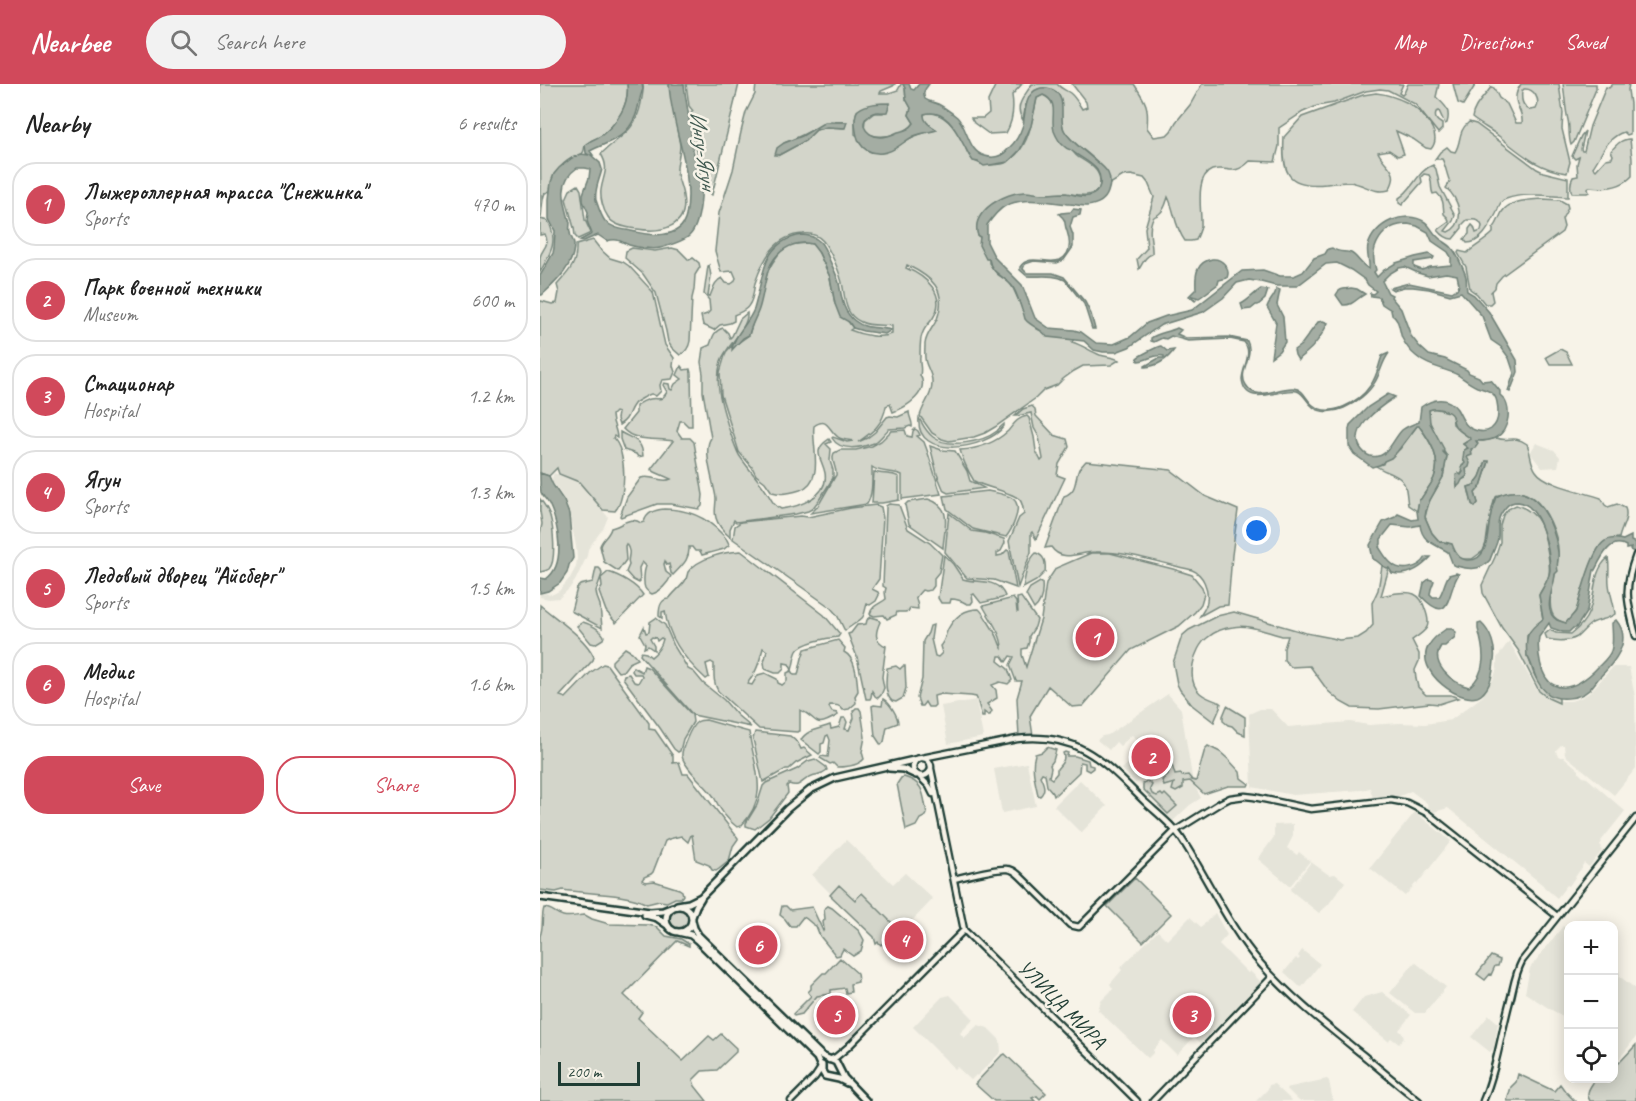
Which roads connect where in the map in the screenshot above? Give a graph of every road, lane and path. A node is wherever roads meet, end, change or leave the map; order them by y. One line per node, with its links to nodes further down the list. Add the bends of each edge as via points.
1 (1635, 558): 2 (street, via 1627,596)
2 (1636, 636)
3 (962, 751): 4 (street); 5 (street, via 937,758); 10 (street, via 1026,738 1074,745 1102,760)
4 (920, 759): 5 (street, via 929,762); 6 (main road); 7 (street, via 913,765)
5 (931, 768): 7 (street, via 926,776); 8 (street)
6 (876, 769): 7 (main road, via 900,768); 12 (main road, via 835,778 810,790)
7 (917, 775): 8 (street, via 929,786)
8 (937, 803): 11 (street)
9 (1636, 818): 15 (street)
10 (1175, 831): 11 (street, via 1082,925 1075,927 1011,870); 15 (street, via 1239,796 1311,809 1402,801 1427,813); 20 (street, via 1246,946)
11 (954, 879): 18 (street)
12 (706, 892): 14 (main road, via 692,902); 16 (main road)
13 (540, 898): 14 (main road, via 650,912); 17 (main road, via 649,915)
14 (675, 906): 16 (main road, via 688,909); 17 (main road, via 666,915)
15 (1557, 916): 34 (street, via 1517,972 1494,1073)
16 (692, 919): 19 (main road, via 687,929); 22 (main road, via 698,935)
17 (667, 925): 19 (main road)
18 (964, 930): 21 (street); 31 (street, УЛИЦА МИРА)
19 (678, 932): 24 (main road, via 697,939 817,1058)
20 (1272, 977): 28 (street); 32 (street)
21 (848, 1047): 22 (street); 23 (street)
22 (829, 1060): 23 (main road); 24 (main road)
23 (838, 1067): 25 (main road); 26 (main road)
24 (821, 1068): 25 (main road); 27 (street)
25 (830, 1077): 26 (main road); 27 (street)
26 (850, 1086): 30 (main road)
27 (803, 1090): 29 (street)
28 (1412, 1099): 33 (street)
29 (791, 1101)
30 (866, 1101)
31 (1137, 1101)
32 (1153, 1101)
33 (1419, 1101)
34 (1483, 1101)

